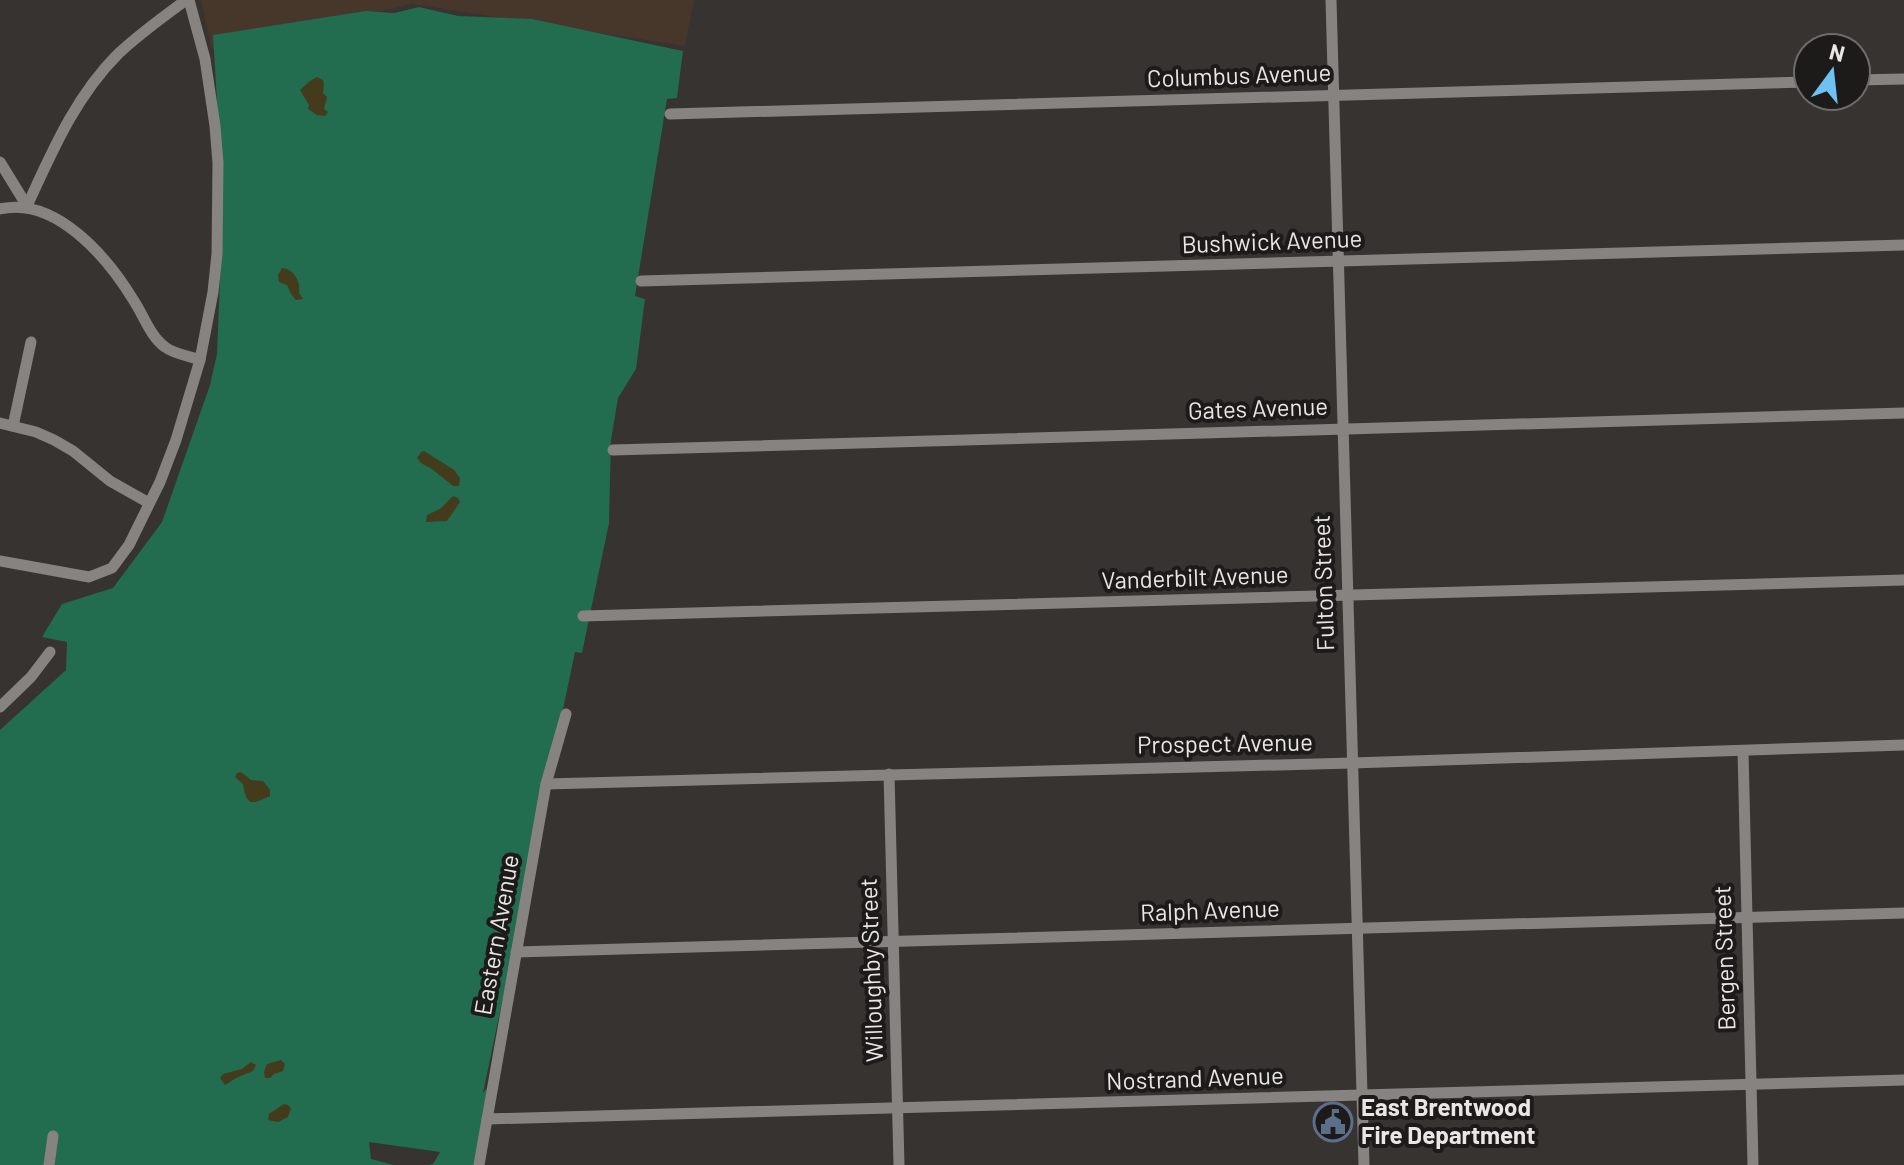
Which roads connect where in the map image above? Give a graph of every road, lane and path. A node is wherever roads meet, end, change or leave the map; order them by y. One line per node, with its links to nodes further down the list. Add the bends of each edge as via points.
1 (187, 0): 9 (street, via 140,34 94,81 57,139); 15 (street, via 205,59 218,163 217,254)
2 (1331, 0): 6 (street, Fulton Street)
3 (1904, 79): 4 (street)
4 (1872, 80)
5 (1792, 82): 6 (street, Columbus Avenue)
6 (1334, 95): 7 (street, Columbus Avenue); 12 (street, Fulton Street)
7 (670, 114)
8 (0, 162): 9 (street)
9 (27, 206): 10 (street); 15 (street, via 62,222 89,244 116,274 165,348)
10 (0, 209)
11 (1904, 245): 12 (street, Bushwick Avenue)
12 (1338, 263): 13 (street, Bushwick Avenue); 19 (street, Fulton Street)
13 (641, 281)
14 (31, 342): 18 (street)
15 (200, 360): 21 (street, via 176,440)
16 (1904, 413): 19 (street, Gates Avenue)
17 (0, 423): 18 (street)
18 (13, 426): 21 (street, via 54,440)
19 (1342, 428): 20 (street, Gates Avenue); 24 (street, Fulton Street)
20 (613, 450)
21 (149, 503): 22 (street, via 112,568 89,577)
22 (0, 561)
23 (1904, 580): 24 (street, Vanderbilt Avenue)
24 (1347, 595): 25 (street, Vanderbilt Avenue); 31 (street, Fulton Street)
25 (583, 616)
26 (50, 652): 27 (street)
27 (0, 707)
28 (566, 714): 33 (street, Eastern Avenue)
29 (1904, 745): 30 (street, Prospect Avenue)
30 (1743, 751): 31 (street, Prospect Avenue); 35 (street, Bergen Street)
31 (1352, 763): 32 (street, Prospect Avenue); 36 (street, Fulton Street)
32 (889, 774): 33 (street, Prospect Avenue); 37 (street, Willoughby Street)
33 (546, 784): 38 (street, Eastern Avenue)
34 (1904, 913): 35 (street, Ralph Avenue)
35 (1746, 918): 36 (street, Ralph Avenue); 40 (street, Bergen Street)
36 (1356, 929): 37 (street, Ralph Avenue); 41 (street, Fulton Street)
37 (893, 941): 38 (street, Ralph Avenue); 42 (street, Willoughby Street)
38 (516, 952): 43 (street, Eastern Avenue)
39 (1904, 1080): 40 (street, Nostrand Avenue)
40 (1751, 1085): 41 (street, Nostrand Avenue); 49 (street, Bergen Street)
41 (1362, 1096): 42 (street, Nostrand Avenue); 48 (street, Fulton Street)
42 (898, 1109): 43 (street, Nostrand Avenue); 47 (street, Willoughby Street)
43 (487, 1119): 46 (street, Eastern Avenue)
44 (53, 1136): 45 (street)
45 (49, 1165)
46 (479, 1165)
47 (899, 1165)
48 (1364, 1165)
49 (1753, 1165)

